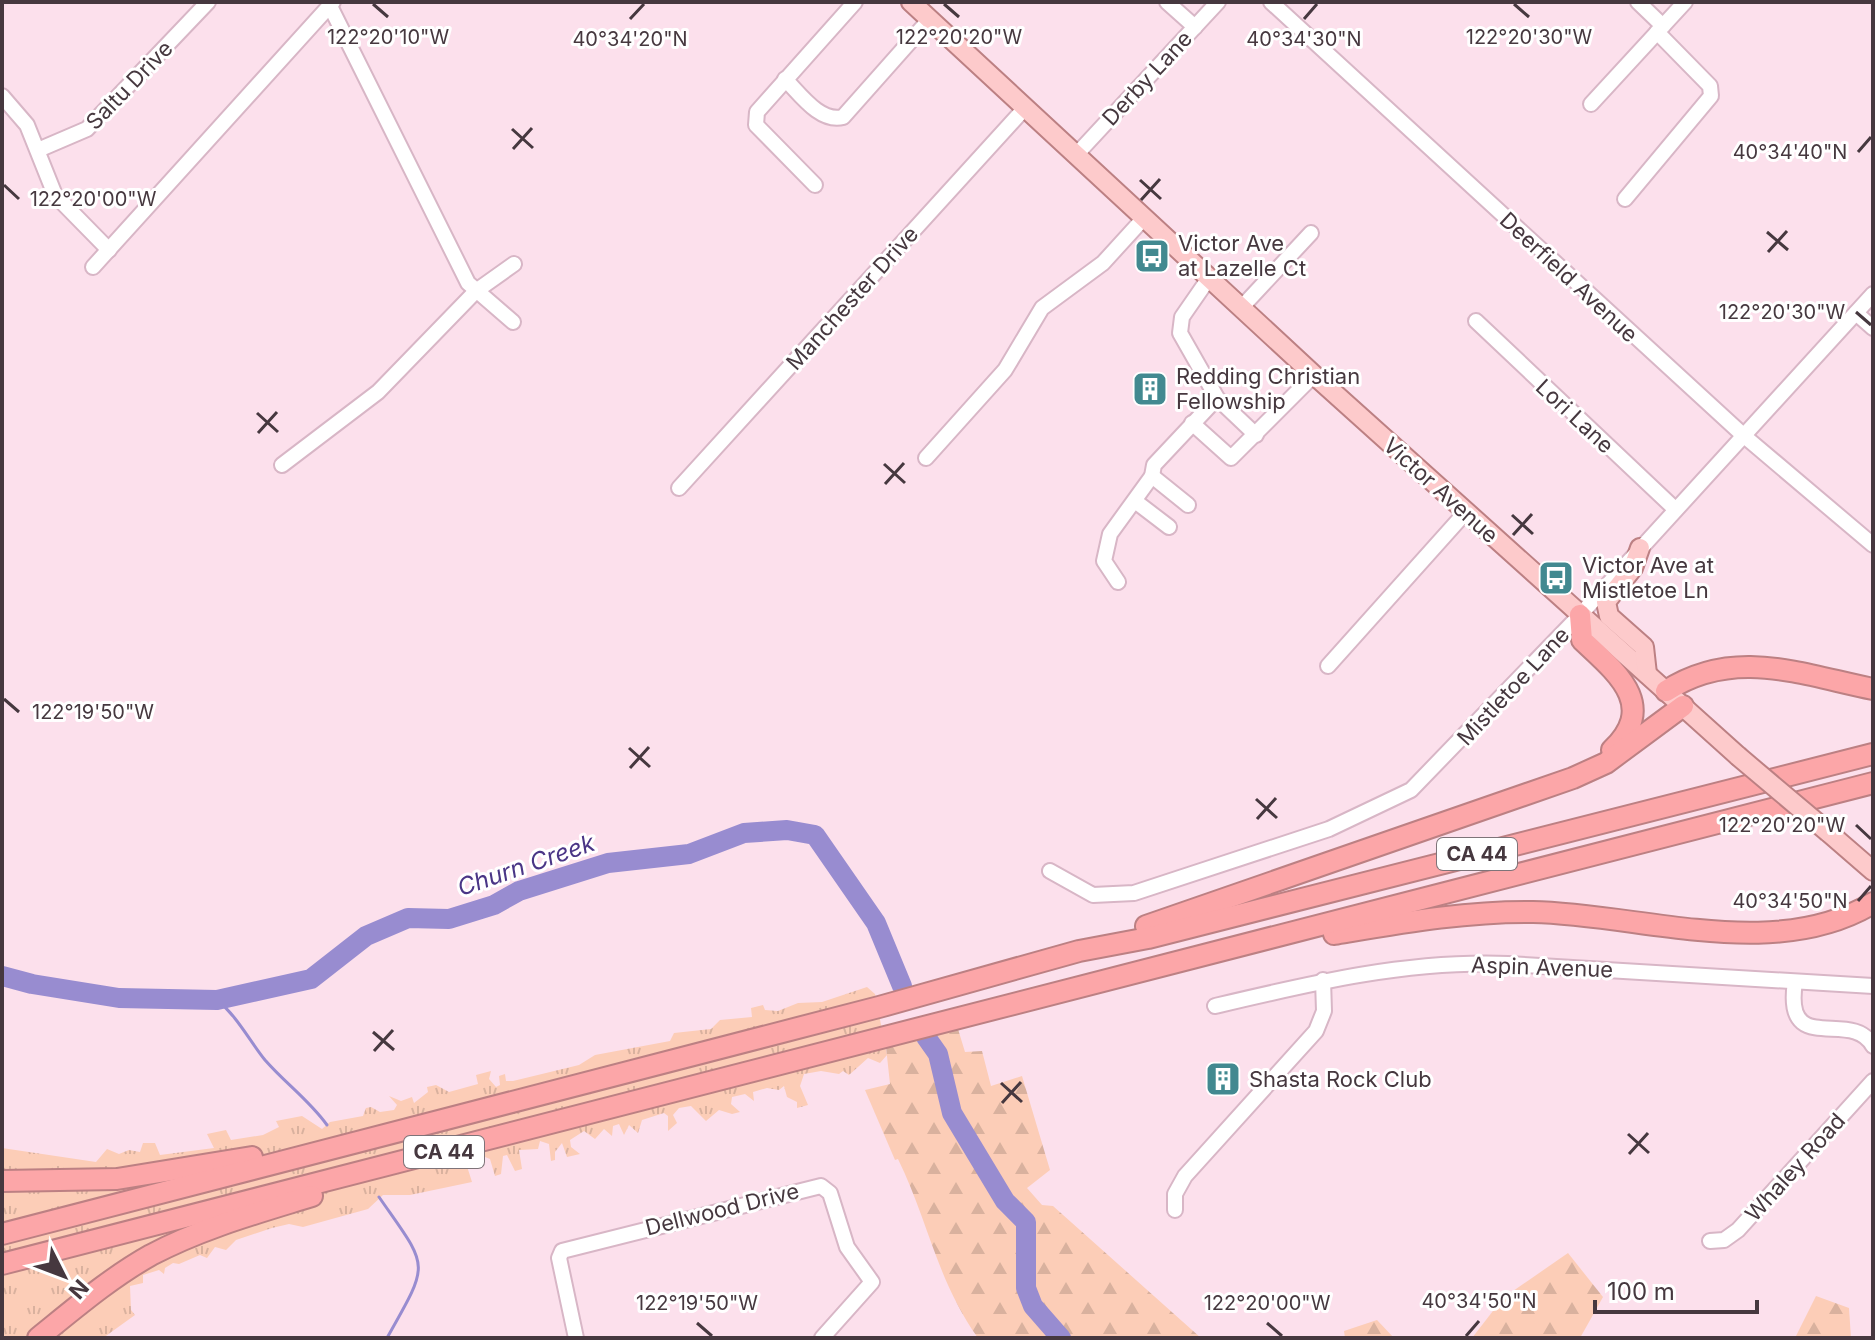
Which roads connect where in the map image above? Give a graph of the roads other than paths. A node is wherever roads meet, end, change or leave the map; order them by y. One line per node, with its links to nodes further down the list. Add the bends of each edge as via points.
1 (208, 2): 17 (street, Saltu Drive, via 87,129)
2 (855, 2): 13 (street)
3 (912, 2): 10 (main road, Victor Avenue)
4 (1167, 2): 11 (street)
5 (1218, 2): 11 (street, Derby Lane)
6 (1271, 2): 38 (street, Deerfield Avenue)
7 (1638, 2): 12 (street)
8 (1685, 2): 12 (street)
9 (332, 4): 23 (street); 27 (street)
10 (930, 19): 13 (street, via 843,117 834,120 820,114); 16 (main road, Victor Avenue)
11 (1195, 27): 18 (street, Derby Lane)
12 (1660, 29): 15 (street); 20 (street, via 1710,86 1711,96)
13 (785, 79): 19 (street, via 757,112 756,125)
14 (2, 96): 17 (street, via 27,125)
15 (1591, 104)
16 (1025, 108): 18 (main road, Victor Avenue); 42 (street, Manchester Drive)
17 (38, 150): 23 (street, via 59,201)
18 (1076, 155): 21 (main road, Victor Avenue)
19 (815, 185)
20 (1625, 199)
21 (1144, 218): 26 (main road, Victor Avenue); 39 (street, via 1103,263 1042,308 1005,370)
22 (1311, 233): 29 (street)
23 (109, 250): 25 (street)
24 (514, 264): 27 (street)
25 (93, 267)
26 (1209, 278): 29 (main road, Victor Avenue); 35 (street, via 1182,317 1180,333)
27 (476, 291): 32 (street); 40 (street, via 378,392)
28 (1873, 294): 30 (street, Mistletoe Lane)
29 (1241, 308): 34 (main road, Victor Avenue)
30 (1856, 313): 33 (street); 38 (street, Mistletoe Lane)
31 (1476, 321): 45 (street, Lori Lane)
32 (513, 322)
33 (1873, 328)
34 (1314, 375): 37 (street); 46 (main road, Victor Avenue)
35 (1217, 398): 36 (street); 37 (street)
36 (1192, 423): 37 (street, via 1231,458); 41 (street, via 1154,465)
37 (1256, 435)
38 (1743, 435): 45 (street, Mistletoe Lane); 48 (street, Deerfield Avenue)
39 (926, 458)
40 (282, 465)
41 (1152, 476): 43 (street); 44 (street)
42 (679, 488)
43 (1135, 501): 47 (street); 50 (street, via 1110,534 1105,553 1104,561)
44 (1188, 505)
45 (1675, 509): 49 (street, Mistletoe Lane)
46 (1465, 513): 51 (main road, Victor Avenue); 52 (street)
47 (1169, 527)
48 (1873, 545)
49 (1640, 548): 51 (street, Mistletoe Lane); 53 (main road, via 1633,568 1606,602 1609,616 1644,647)
50 (1118, 582)
51 (1580, 615): 53 (main road, Victor Avenue); 58 (highway, via 1580,636 1625,681 1633,715 1624,738); 60 (street, Mistletoe Lane, via 1431,772 1379,807 1329,829 1134,893 1093,895)
52 (1328, 666)
53 (1647, 674): 55 (main road, Victor Avenue)
54 (1873, 689): 55 (highway, via 1732,665 1694,675)
55 (1666, 691): 56 (main road, Victor Avenue)
56 (1683, 706): 58 (highway, via 1606,763); 61 (main road, Victor Avenue, bridge)
57 (1873, 754): 64 (highway, CA 44)
58 (1573, 778): 64 (highway, via 1101,939)
59 (1873, 783): 63 (highway, CA 44)
60 (1050, 871)
61 (1873, 871)
62 (1873, 903): 63 (highway, via 1831,923 1777,933 1516,912)
63 (1258, 942): 72 (highway, CA 44)
64 (1079, 951): 71 (highway, CA 44)
65 (1323, 980): 66 (street, Aspin Avenue, via 1384,970 1498,963); 68 (street, Aspin Avenue); 74 (street, via 1324,1011 1316,1031 1185,1176 1175,1194)
66 (1795, 982): 67 (street, Aspin Avenue); 69 (street, via 1793,1005 1801,1021 1816,1028 1849,1030)
67 (1873, 986)
68 (1215, 1006)
69 (1873, 1046)
70 (1873, 1081): 76 (street, Whaley Road, via 1738,1230 1724,1240)
71 (327, 1149): 73 (highway, via 106,1180); 75 (highway, CA 44)
72 (399, 1164): 77 (highway, CA 44); 78 (highway, via 169,1246 116,1277)
73 (2, 1181)
74 (1175, 1210)
75 (2, 1234)
76 (1710, 1241)
77 (2, 1264)
78 (38, 1338)
79 (576, 1338): 80 (street, Dellwood Drive, via 559,1258 562,1251 821,1186 830,1193 847,1247 872,1282)
80 (822, 1338)

